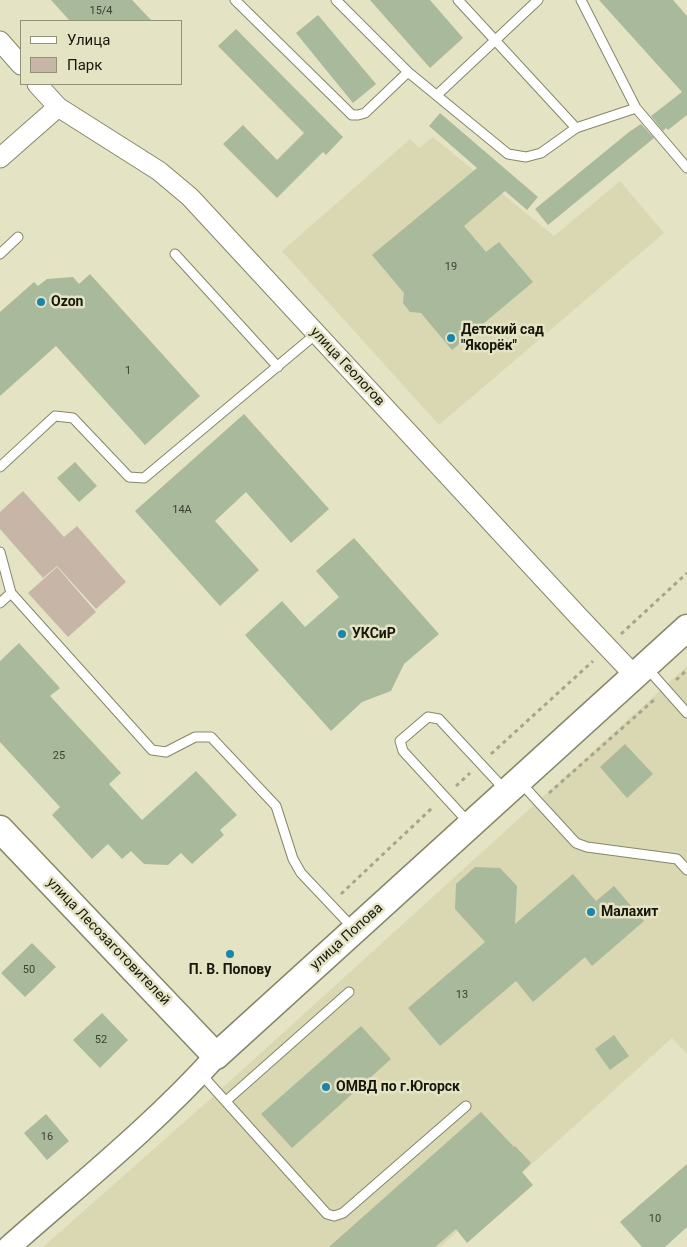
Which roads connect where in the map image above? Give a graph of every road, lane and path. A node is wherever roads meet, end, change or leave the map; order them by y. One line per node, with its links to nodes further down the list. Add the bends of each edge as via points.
1 (236, 0): 9 (lane, via 352,115 365,113)
2 (336, 0): 9 (lane)
3 (458, 0): 6 (lane)
4 (538, 0): 6 (lane)
5 (581, 0): 13 (lane)
6 (496, 40): 11 (lane); 14 (lane)
7 (0, 41): 8 (street)
8 (20, 64)
9 (408, 72): 11 (lane)
10 (38, 85): 12 (street, улица Геологов)
11 (437, 95): 14 (lane, via 508,154 526,157 541,153)
12 (58, 107): 15 (street); 20 (street, улица Геологов, via 174,182)
13 (636, 108): 14 (lane); 16 (lane)
14 (576, 128)
15 (0, 158)
16 (687, 168)
17 (18, 237): 18 (lane)
18 (0, 254)
19 (176, 254): 21 (lane)
20 (316, 334): 21 (lane); 29 (street, улица Геологов, via 579,617)
21 (278, 366): 22 (lane, via 144,478 129,476 72,418 55,416)
22 (0, 467)
23 (0, 552): 25 (lane)
24 (687, 573): 28 (path)
25 (11, 593): 26 (lane); 35 (lane, via 152,750 166,752 195,737 211,737 276,806 293,860 301,873)
26 (0, 603)
27 (687, 628): 29 (main road, улица Попова)
28 (622, 632)
29 (640, 671): 30 (lane); 31 (main road, улица Попова)
30 (687, 713)
31 (513, 787): 32 (main road, улица Попова); 32 (lane, via 439,719 428,717 400,740 403,751); 34 (lane, via 576,843 677,859)
32 (470, 825): 35 (main road, улица Попова)
33 (0, 829): 37 (main road, улица Лесозаготовителей)
34 (687, 870)
35 (355, 930): 37 (main road, улица Попова)
36 (349, 992): 38 (lane)
37 (208, 1065): 38 (lane); 40 (street, улица Попова, via 153,1120)
38 (226, 1101): 39 (lane, via 327,1214 334,1216 343,1213)
39 (466, 1106)
40 (9, 1247)

